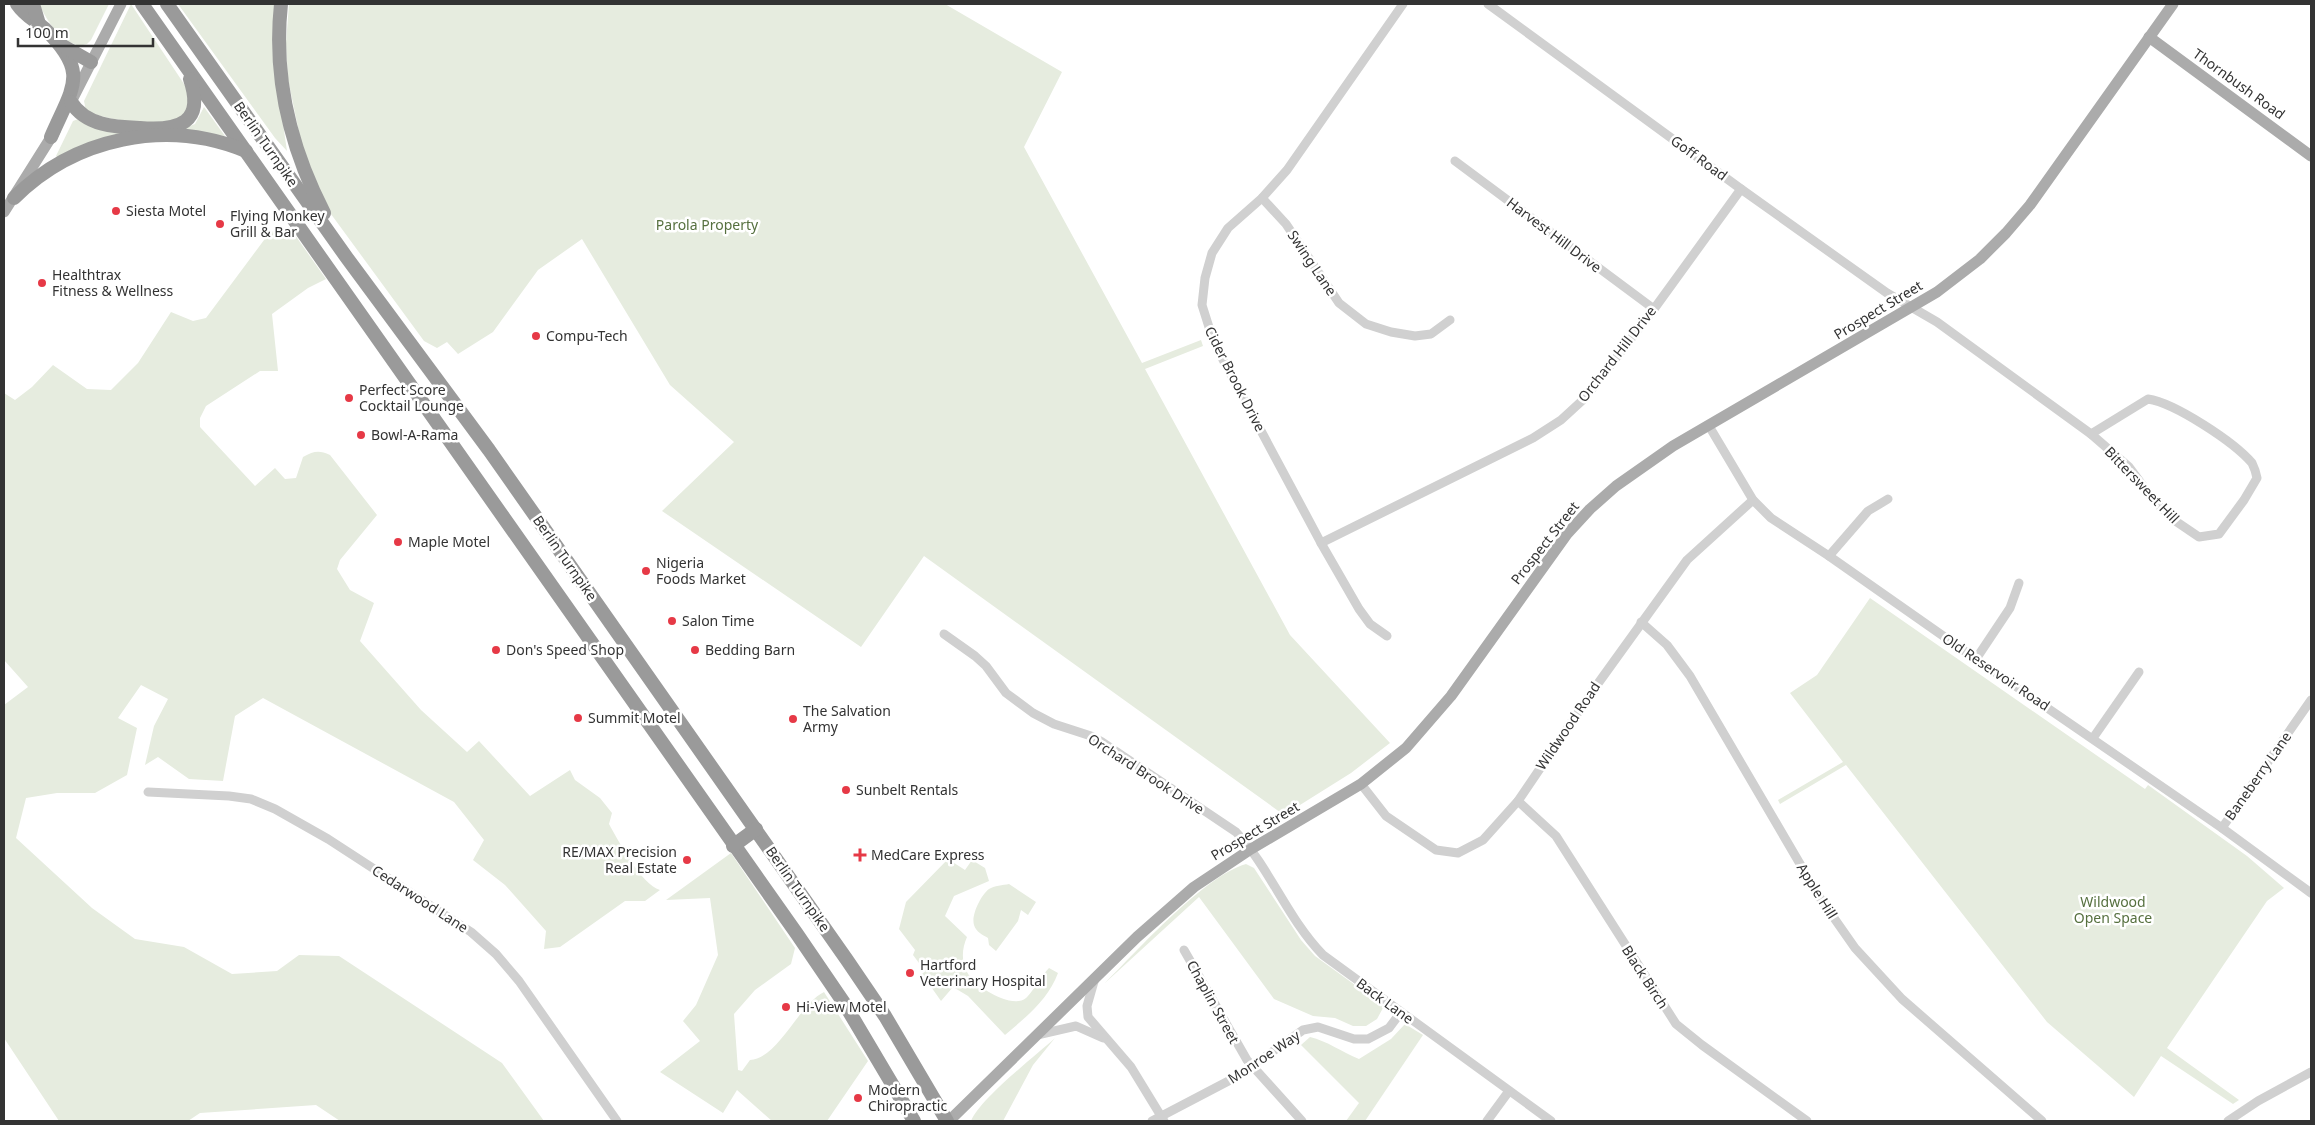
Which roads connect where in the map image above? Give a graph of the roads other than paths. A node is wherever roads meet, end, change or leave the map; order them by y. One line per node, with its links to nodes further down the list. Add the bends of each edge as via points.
1 (17, 4): 10 (highway, via 26,16)
2 (33, 4): 10 (highway)
3 (121, 4): 14 (main road)
4 (142, 4): 13 (highway, Berlin Turnpike)
5 (167, 4): 25 (highway, Berlin Turnpike)
6 (281, 4): 25 (highway, via 280,66 288,122 302,166)
7 (1403, 4): 23 (street, Cider Brook Drive, via 1286,170)
8 (1488, 4): 21 (street, Goff Road)
9 (2173, 4): 11 (main road, Prospect Street)
10 (39, 24): 12 (highway)
11 (2149, 37): 19 (main road, Thornbush Road); 26 (main road, Prospect Street, via 2041,190 2006,233 1967,270)
12 (62, 46): 14 (highway); 17 (highway, via 72,64 74,78)
13 (182, 60): 16 (highway, via 195,96 194,111 180,126); 18 (highway, Berlin Turnpike)
14 (91, 62): 15 (main road)
15 (71, 102): 16 (highway, via 83,116 101,123); 17 (main road)
16 (160, 133): 18 (highway, via 213,140); 22 (highway, via 124,138 84,150 47,169)
17 (51, 137): 22 (main road)
18 (246, 150): 48 (highway, Berlin Turnpike)
19 (2311, 156)
20 (1455, 162): 27 (street, Harvest Hill Drive)
21 (1740, 189): 26 (street, Goff Road, via 1888,294); 27 (street, Orchard Hill Drive)
22 (14, 198): 24 (main road)
23 (1262, 198): 28 (street, Swing Lane, via 1286,224 1339,303 1366,324 1415,336 1431,334); 33 (street, Cider Brook Drive, via 1228,228 1212,253 1202,304 1214,343)
24 (4, 212)
25 (347, 258): 47 (highway, Berlin Turnpike, via 489,450)
26 (1913, 308): 29 (main road, Prospect Street); 30 (street, Bittersweet Hill, via 1937,322)
27 (1654, 309): 33 (street, Orchard Hill Drive, via 1585,398 1561,420 1533,438)
28 (1450, 320)
29 (1708, 426): 32 (street, Old Reservoir Road); 43 (main road, Prospect Street, via 1643,466 1590,509 1552,554 1435,716 1406,748)
30 (2090, 434): 30 (street, Bittersweet Hill, via 2129,467 2171,518 2199,537 2219,534 2257,478 2252,464 2210,428 2161,400 2148,399)
31 (1888, 499): 34 (street, via 1868,511)
32 (1753, 500): 34 (street, Old Reservoir Road, via 1771,518); 36 (street, Wildwood Road, via 1687,560)
33 (1321, 543): 38 (street, Cider Brook Drive, via 1370,624)
34 (1829, 556): 39 (street, Old Reservoir Road)
35 (2019, 583): 39 (street, via 2010,608)
36 (1641, 622): 45 (street, Wildwood Road); 67 (street, Apple Hill, via 1666,645 1690,676 1820,898 1855,948 1902,999)
37 (944, 634): 49 (street, Orchard Brook Drive, via 975,656 1006,693 1033,712 1054,724 1102,742 1236,832)
38 (1387, 636)
39 (1976, 659): 42 (street, Old Reservoir Road)
40 (2139, 672): 42 (street)
41 (2311, 700): 46 (street, Baneberry Lane)
42 (2093, 738): 46 (street, Old Reservoir Road)
43 (1362, 784): 45 (street, Wildwood Road, via 1386,816 1412,835 1436,850 1458,853 1483,840); 49 (main road, Prospect Street)
44 (148, 792): 60 (street, Cedarwood Lane, via 201,793 251,799 307,826 471,932 496,954 518,981)
45 (1518, 801): 66 (street, Black Birch, via 1556,836 1676,1024)
46 (2222, 828): 50 (street, Old Reservoir Road)
47 (756, 829): 48 (highway); 62 (highway, Berlin Turnpike, via 867,989)
48 (733, 846): 61 (highway, Berlin Turnpike, via 844,1003)
49 (1251, 849): 52 (main road, Prospect Street, via 1180,899); 53 (street, Back Lane, via 1312,944 1335,965)
50 (2311, 893)
51 (1184, 950): 56 (street, Chaplin Street)
52 (1095, 978): 54 (main road, Prospect Street); 55 (street, via 1087,1012 1091,1022)
53 (1401, 1012): 56 (street, Monroe Way, via 1383,1033 1368,1039 1354,1039 1326,1028 1303,1030); 58 (street, Back Lane)
54 (1037, 1035): 55 (street, via 1080,1027); 62 (main road, Prospect Street)
55 (1110, 1042): 59 (street, via 1131,1067)
56 (1252, 1068): 59 (street, Monroe Way); 63 (street, Chaplin Street)
57 (2311, 1072): 68 (street)
58 (1509, 1091): 64 (street); 65 (street, Back Lane)
59 (1159, 1120)
60 (617, 1121)
61 (914, 1121)
62 (948, 1121)
63 (1302, 1121)
64 (1487, 1121)
65 (1552, 1121)
66 (1807, 1121)
67 (2042, 1121)
68 (2228, 1121)

